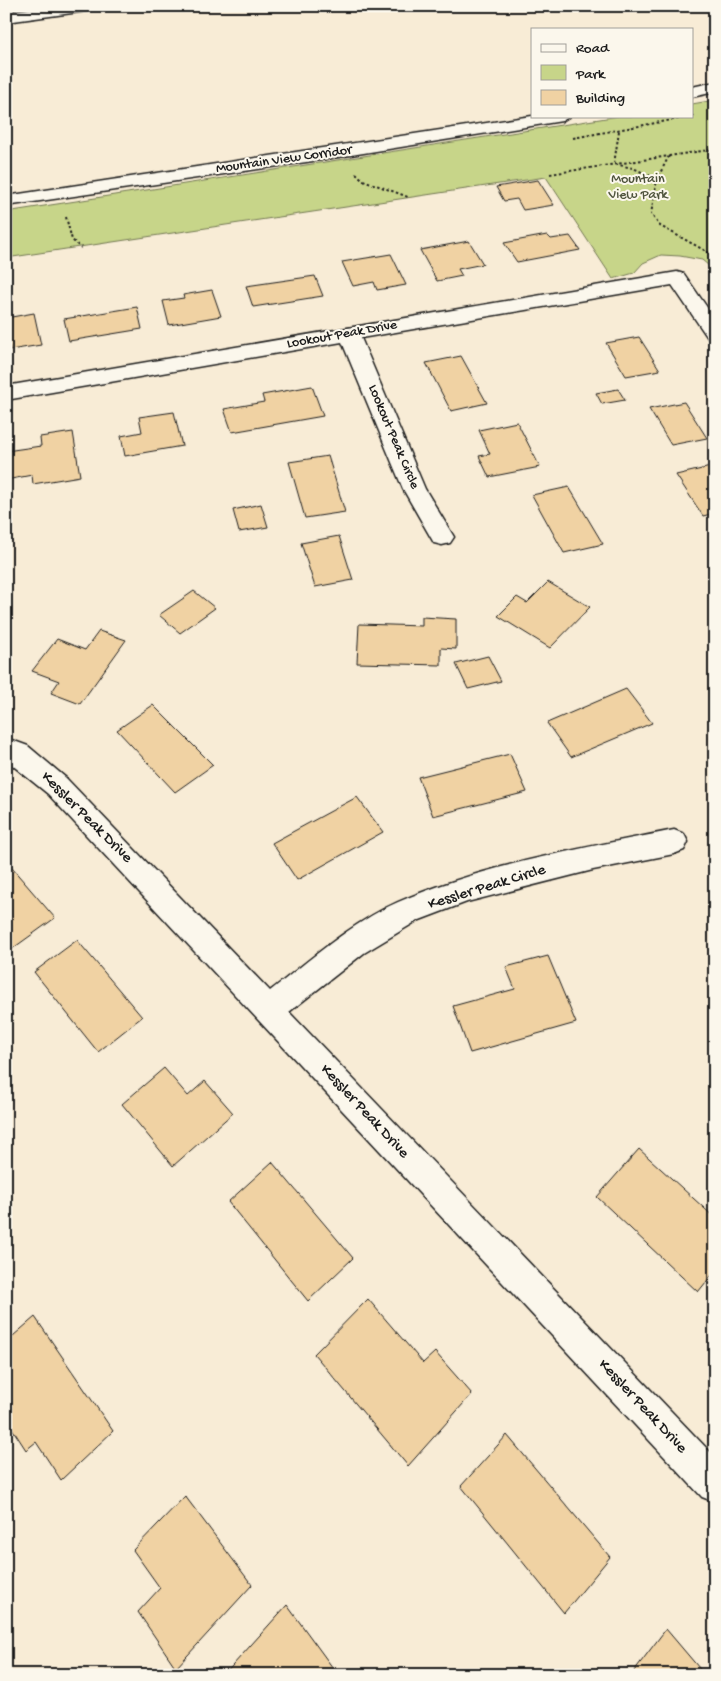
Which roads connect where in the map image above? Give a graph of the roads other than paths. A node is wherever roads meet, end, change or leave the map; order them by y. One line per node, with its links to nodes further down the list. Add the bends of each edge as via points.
1 (87, 6): 2 (main road)
2 (6, 17)
3 (715, 87): 4 (main road)
4 (694, 92)
5 (550, 118): 6 (main road, Mountain View Corridor)
6 (6, 201)
7 (349, 334): 8 (main road, Lookout Peak Drive, via 677,278); 9 (main road, Lookout Peak Drive); 10 (main road, Lookout Peak Circle, via 414,489)
8 (715, 334)
9 (6, 393)
10 (442, 537)
11 (6, 749): 13 (main road, Kessler Peak Drive, via 19,754 57,786)
12 (674, 842): 13 (main road, Kessler Peak Circle, via 592,858 475,888 406,912 354,944)
13 (268, 1010): 14 (main road, Kessler Peak Drive)
14 (715, 1484)

